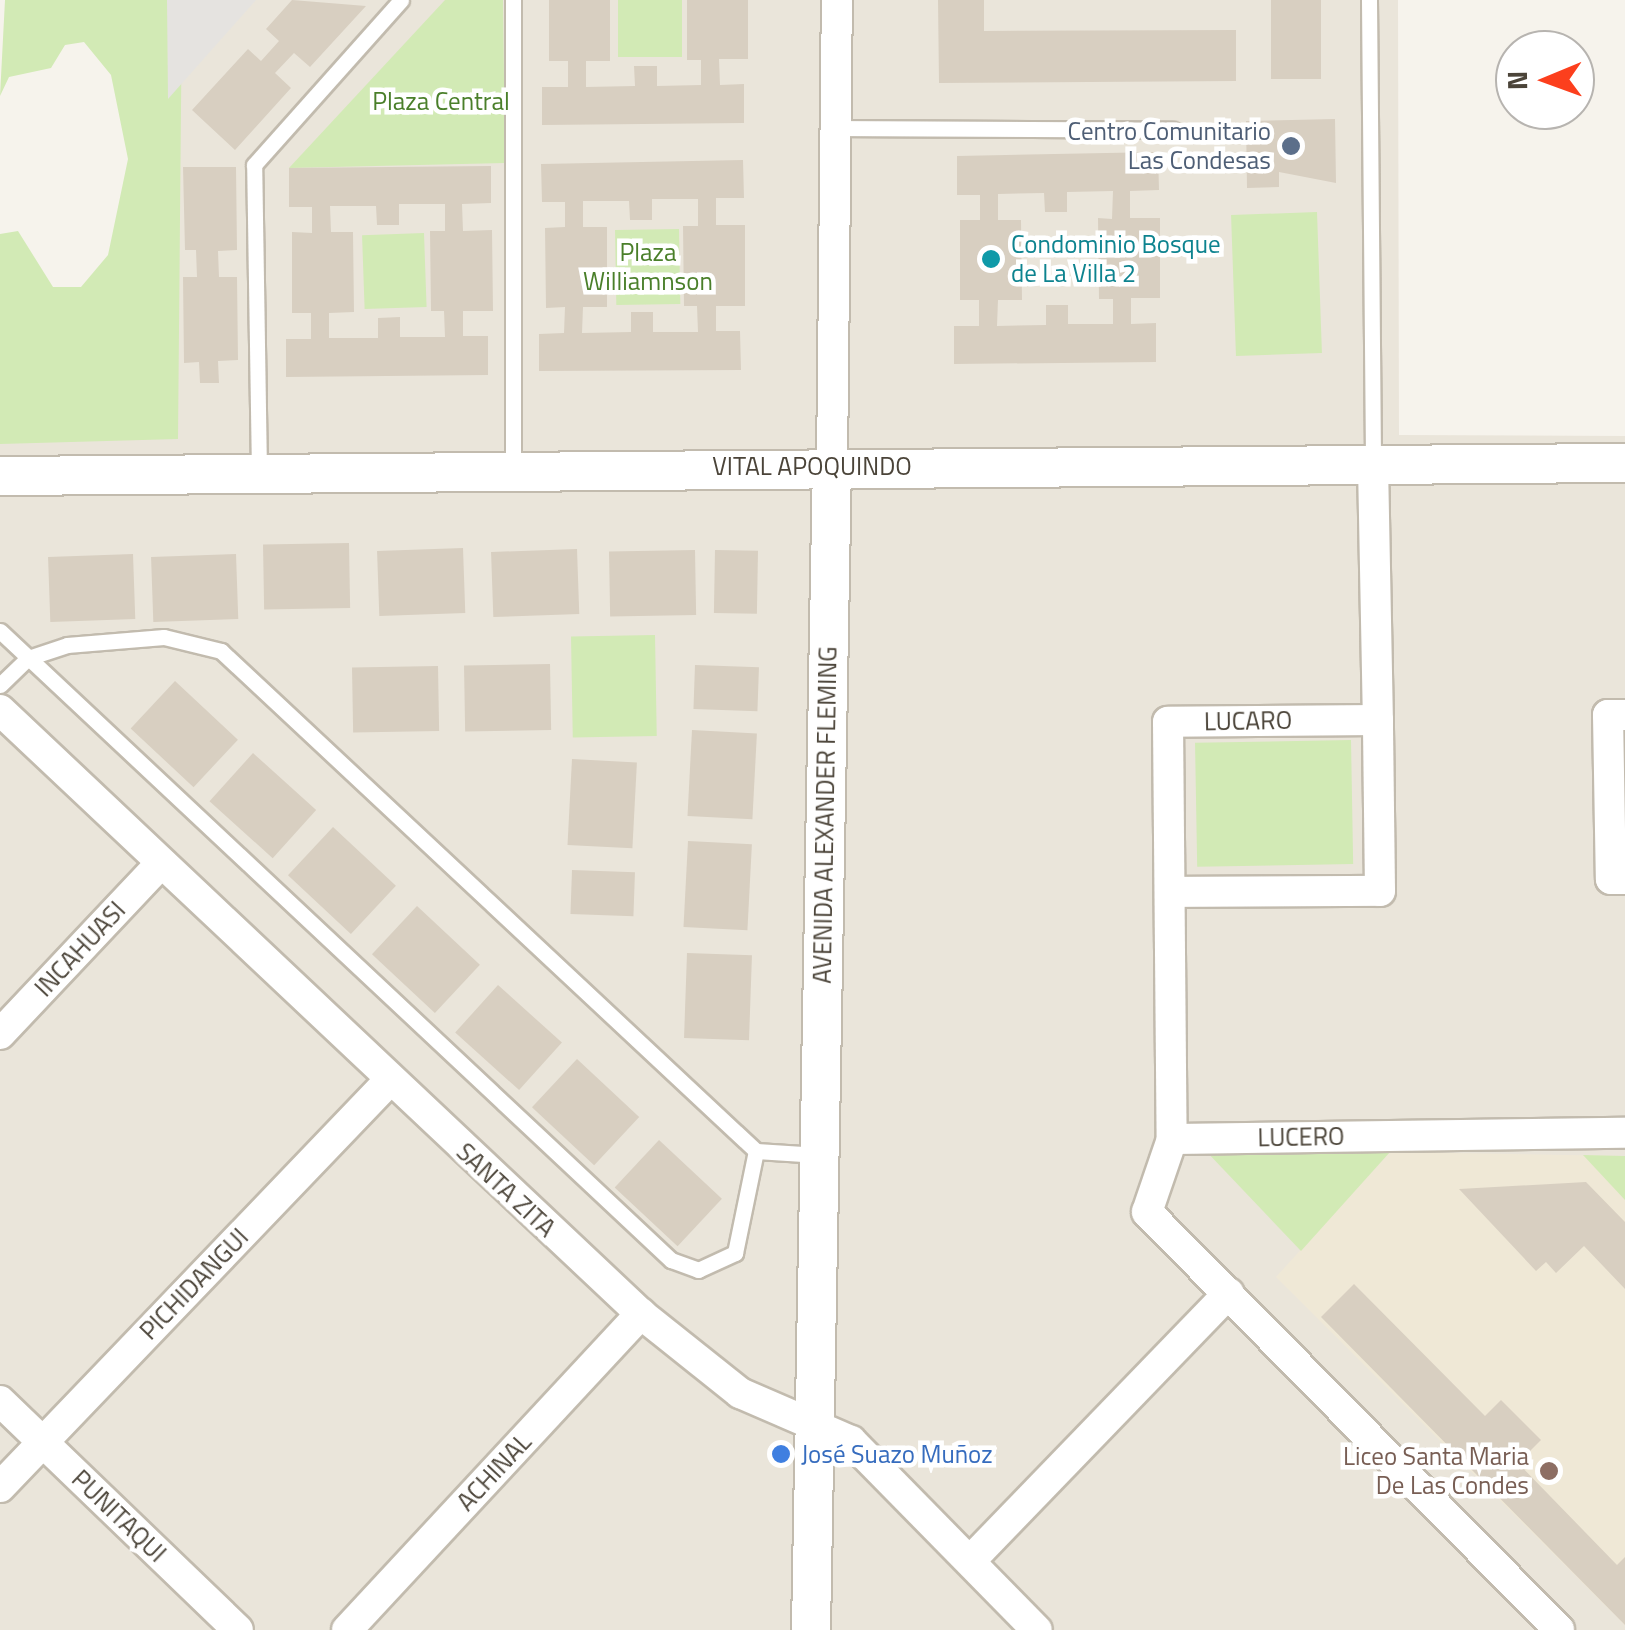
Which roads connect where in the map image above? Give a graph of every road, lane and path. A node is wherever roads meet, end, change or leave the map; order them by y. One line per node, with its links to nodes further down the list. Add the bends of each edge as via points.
1 (401, 0): 11 (lane, via 254,165)
2 (513, 0): 10 (lane)
3 (837, 0): 5 (street, AVENIDA ALEXANDER FLEMING)
4 (1370, 0): 8 (lane)
5 (835, 128): 6 (lane); 9 (street, AVENIDA ALEXANDER FLEMING)
6 (1173, 130)
7 (1625, 462): 8 (street, VITAL APOQUINDO)
8 (1373, 464): 9 (street, VITAL APOQUINDO); 18 (street)
9 (832, 466): 10 (street, VITAL APOQUINDO); 27 (street, AVENIDA ALEXANDER FLEMING)
10 (513, 468): 11 (street, VITAL APOQUINDO)
11 (259, 472): 12 (street, VITAL APOQUINDO)
12 (0, 476)
13 (0, 631): 14 (lane)
14 (28, 658): 15 (lane); 26 (lane, via 164,637 221,651); 26 (lane, via 671,1260 698,1270 734,1253)
15 (0, 685)
16 (0, 710): 19 (street, SANTA ZITA)
17 (1625, 715): 20 (street, via 1608,715 1611,879)
18 (1378, 720): 21 (street, LUCARO, via 1168,722); 21 (street, via 1380,890)
19 (160, 863): 22 (street, INCAHUASI); 23 (street, SANTA ZITA)
20 (1625, 879)
21 (1170, 892): 25 (street, LUCARO)
22 (0, 1034)
23 (388, 1082): 29 (street, SANTA ZITA); 32 (street, PICHIDANGUI)
24 (1625, 1133): 25 (street, LUCERO)
25 (1172, 1139): 28 (street, via 1146,1212)
26 (756, 1151): 27 (lane)
27 (818, 1155): 31 (street, AVENIDA ALEXANDER FLEMING)
28 (1229, 1294): 34 (street); 39 (street)
29 (641, 1314): 31 (street, SANTA ZITA, via 740,1393); 36 (street, ACHINAL)
30 (0, 1402): 32 (street, PUNITAQUI)
31 (814, 1425): 34 (street, SANTA ZITA, via 851,1440); 37 (street, AVENIDA ALEXANDER FLEMING)
32 (42, 1442): 33 (street, PICHIDANGUI); 35 (street, PUNITAQUI)
33 (0, 1488)
34 (971, 1560): 38 (street, SANTA ZITA)
35 (238, 1630)
36 (347, 1630)
37 (811, 1630)
38 (1037, 1630)
39 (1559, 1630)

